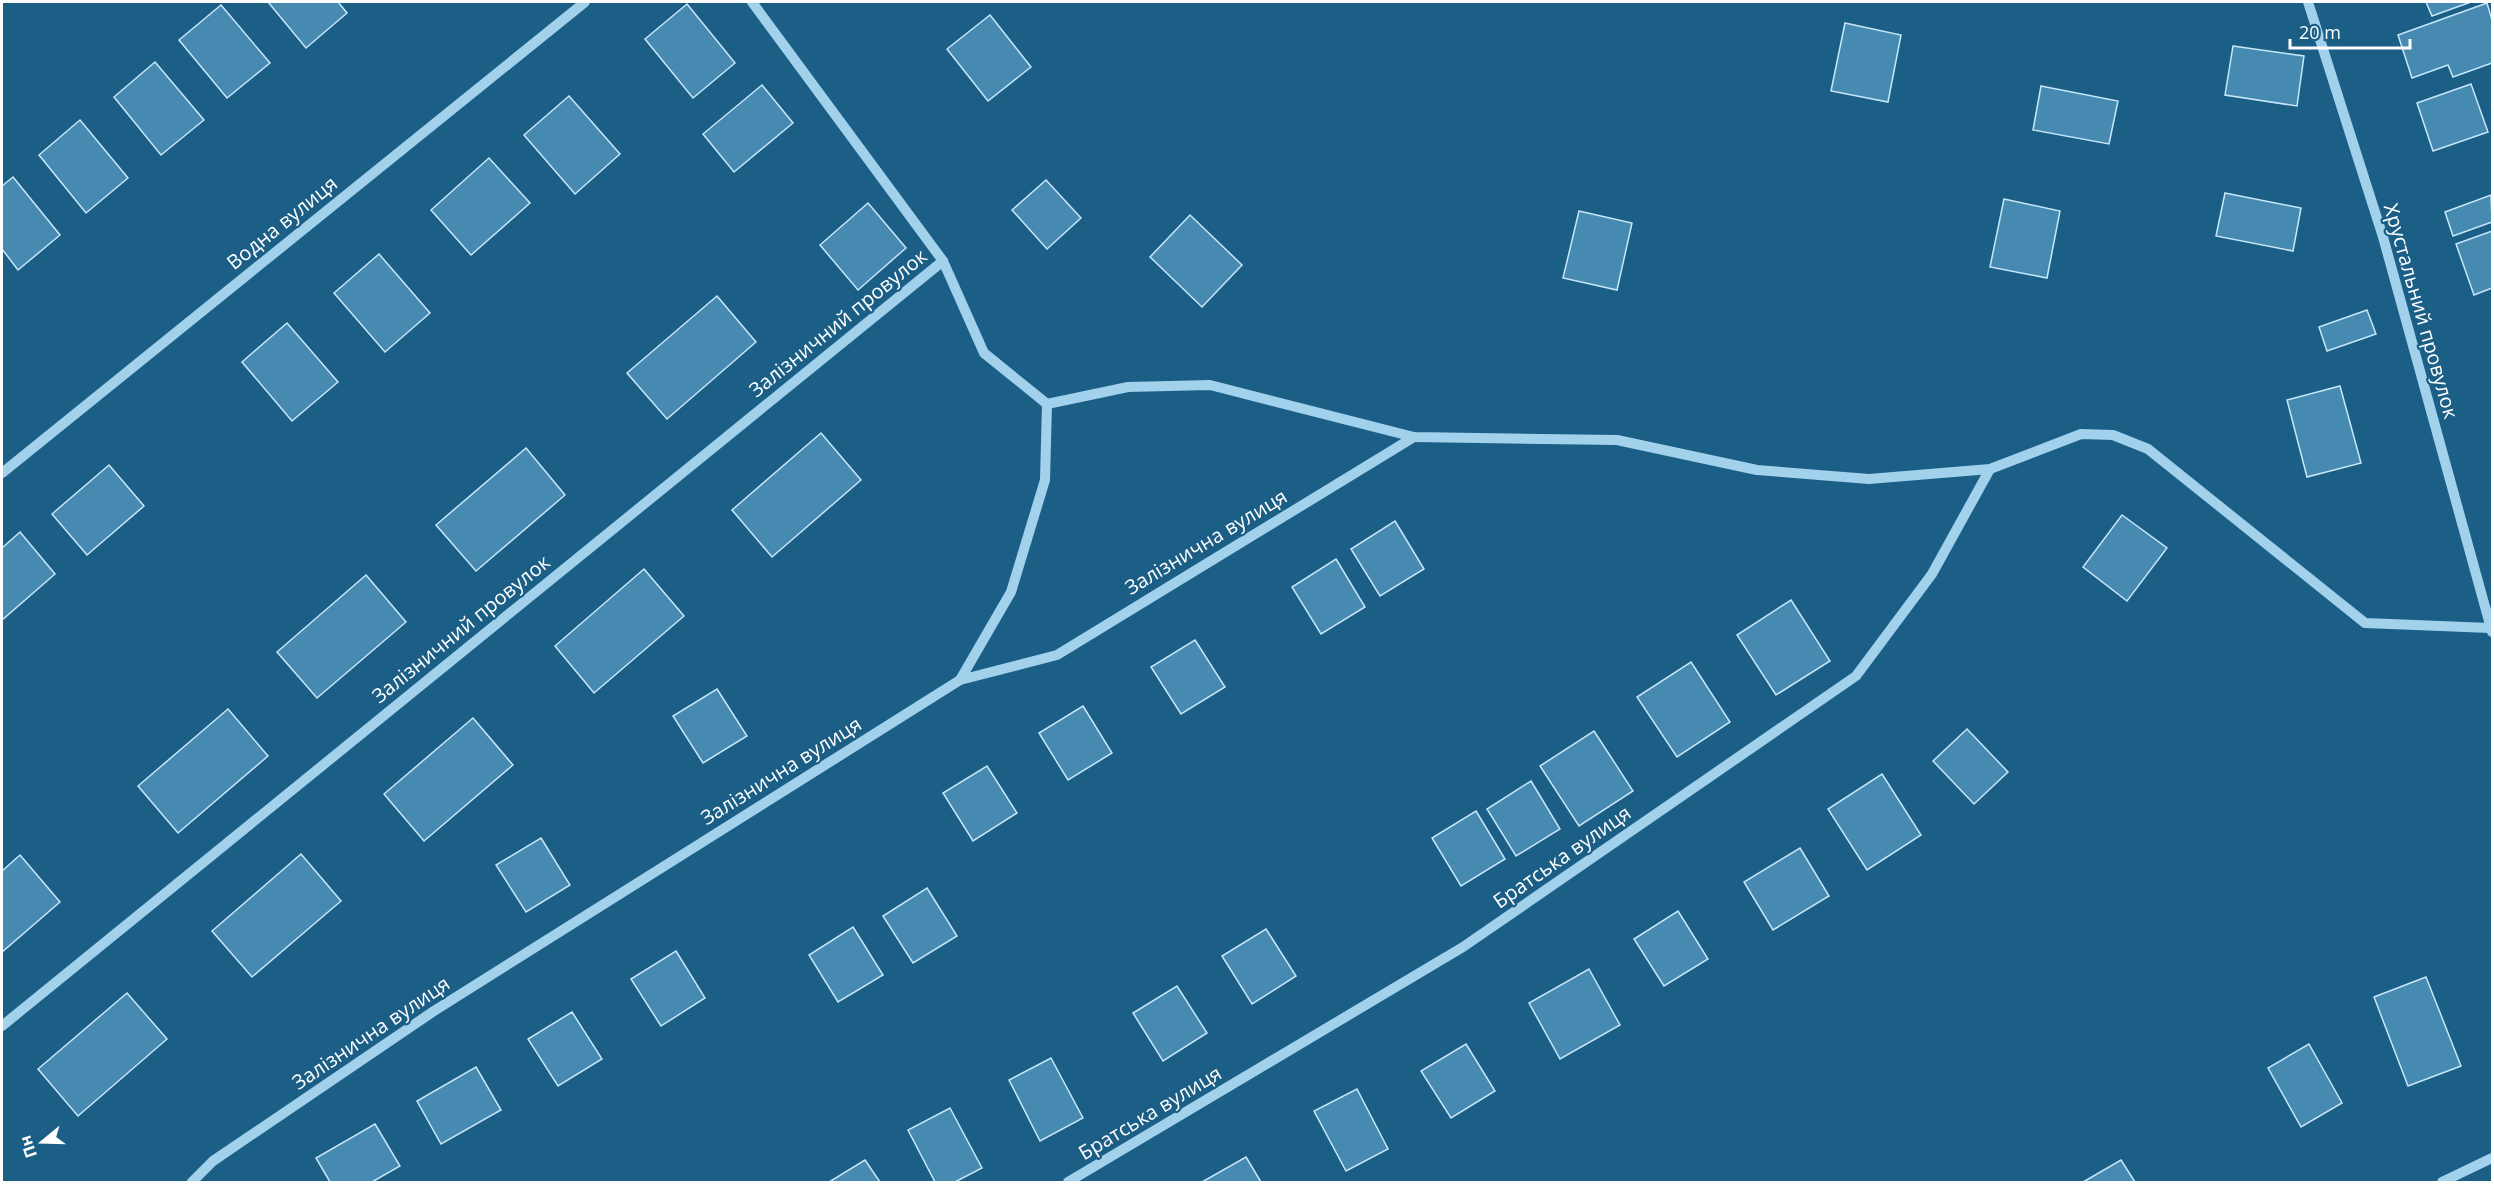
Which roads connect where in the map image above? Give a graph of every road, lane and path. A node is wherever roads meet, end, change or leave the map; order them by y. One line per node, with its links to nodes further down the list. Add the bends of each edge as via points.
1 (585, 2): 8 (street, Водна вулиця)
2 (752, 2): 4 (street)
3 (2308, 2): 9 (street, Хрустальний провулок, via 2383,237)
4 (944, 261): 5 (street, via 984,353); 11 (street, Залізничний провулок)
5 (1047, 404): 6 (street, via 1128,387 1210,385); 10 (street, via 1045,480 1011,592)
6 (1413, 436): 7 (street, via 1617,440 1757,470 1869,479); 10 (street, Залізнична вулиця, via 1057,655)
7 (1990, 469): 9 (street, via 2081,434 2113,435 2148,449 2365,623); 14 (street, Братська вулиця, via 1932,574 1856,676 1462,947)
8 (2, 473)
9 (2492, 630)
10 (960, 680): 13 (street, Залізнична вулиця, via 434,1011 213,1161)
11 (2, 1026)
12 (2493, 1158): 15 (street)
13 (192, 1182)
14 (1068, 1182)
15 (2442, 1182)

